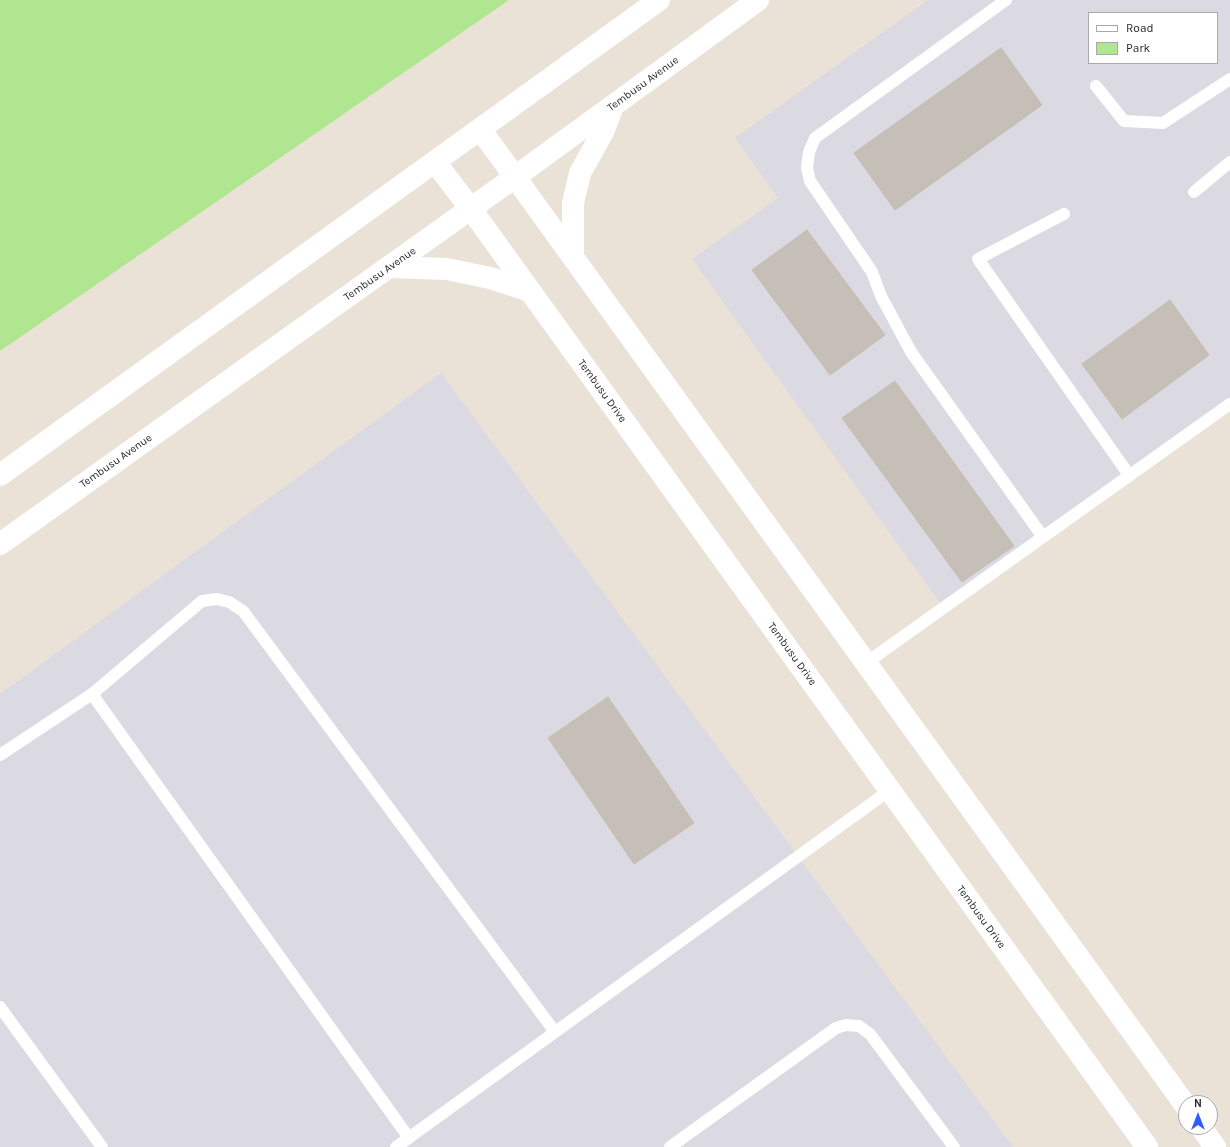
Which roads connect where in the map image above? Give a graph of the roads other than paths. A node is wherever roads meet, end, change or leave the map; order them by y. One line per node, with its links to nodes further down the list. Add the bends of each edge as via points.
1 (659, 0): 7 (street)
2 (758, 0): 6 (street, Tembusu Avenue)
3 (1006, 0): 20 (lane, via 815,138 809,152 807,168 810,180 872,272 881,296 911,352)
4 (1230, 79): 5 (lane, via 1163,123 1124,121)
5 (1096, 86)
6 (612, 106): 10 (street, Tembusu Avenue); 14 (street, via 603,132 580,173 573,203)
7 (480, 129): 8 (street); 10 (street)
8 (434, 162): 12 (street, Tembusu Drive); 18 (street)
9 (1230, 162): 11 (lane)
10 (516, 177): 12 (street, Tembusu Avenue); 14 (street)
11 (1194, 192)
12 (471, 209): 15 (street, Tembusu Avenue); 16 (street, Tembusu Drive)
13 (1064, 214): 19 (lane, via 978,259)
14 (573, 256): 22 (street)
15 (390, 267): 16 (street, via 448,269 490,278); 21 (street, Tembusu Avenue)
16 (530, 291): 25 (street, Tembusu Drive)
17 (1230, 404): 19 (lane)
18 (0, 475)
19 (1129, 475): 20 (lane)
20 (1043, 537): 22 (lane)
21 (0, 544)
22 (866, 663): 28 (street)
23 (92, 694): 24 (lane); 27 (lane, via 202,601 217,599 229,602 243,611); 30 (lane)
24 (0, 755)
25 (890, 790): 27 (lane); 36 (street, Tembusu Drive)
26 (0, 1008): 32 (lane)
27 (555, 1032): 30 (lane)
28 (1178, 1095)
29 (1207, 1135): 37 (street)
30 (408, 1138): 33 (lane)
31 (683, 1143): 34 (lane); 35 (lane, via 836,1028 846,1025 859,1026 870,1034)
32 (99, 1146)
33 (396, 1147)
34 (670, 1147)
35 (954, 1147)
36 (1147, 1147)
37 (1215, 1147)

